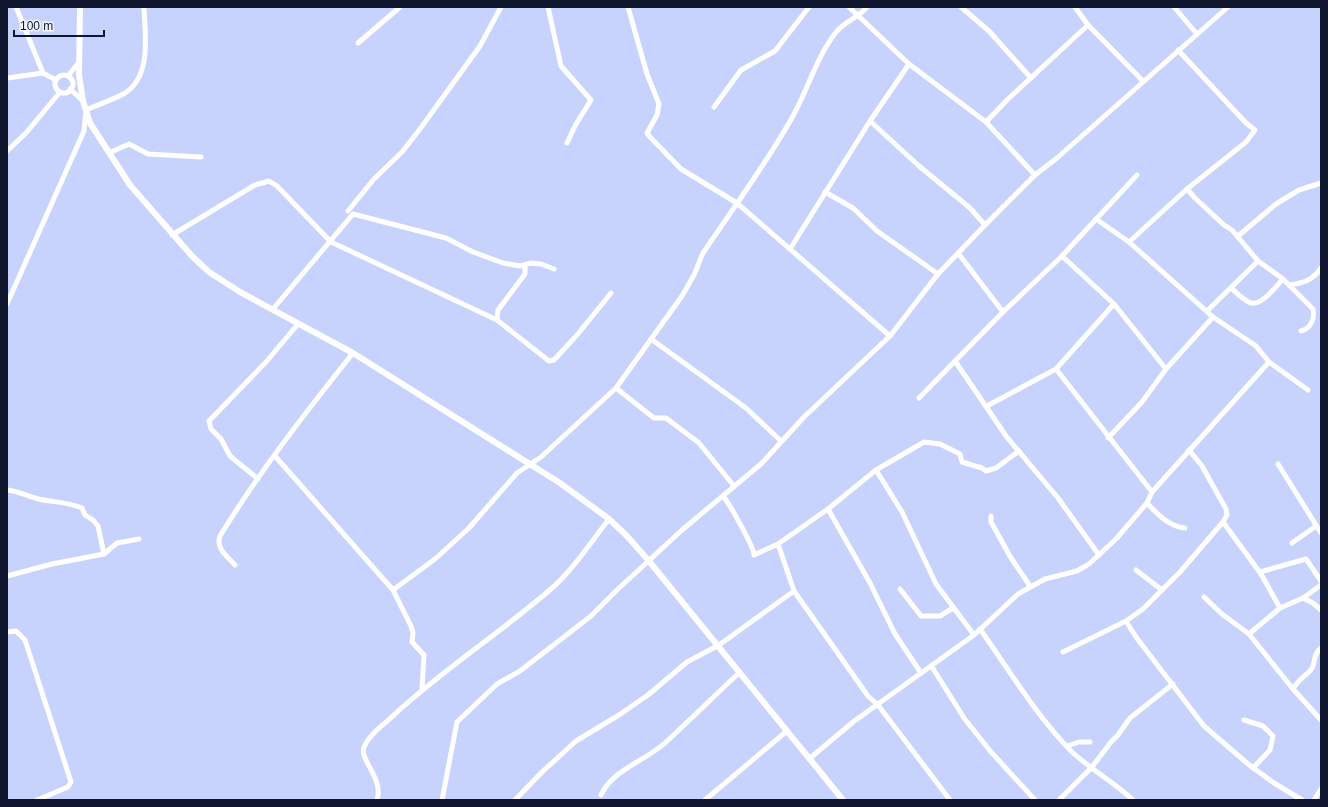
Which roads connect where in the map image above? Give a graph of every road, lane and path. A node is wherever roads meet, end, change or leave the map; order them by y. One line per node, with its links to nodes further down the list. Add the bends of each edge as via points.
1 (16, 7): 22 (street)
2 (80, 7): 20 (street)
3 (144, 7): 32 (street, via 145,50 141,76 125,93)
4 (400, 7): 18 (street)
5 (501, 7): 45 (street, via 480,46 420,129)
6 (548, 7): 35 (street, via 561,66 592,100)
7 (628, 7): 44 (street, via 647,74 659,104 658,115 647,133 681,169)
8 (809, 7): 31 (street, via 775,51 741,70)
9 (849, 7): 15 (street)
10 (867, 7): 15 (street)
11 (961, 7): 25 (street, via 989,32)
12 (1075, 7): 16 (street)
13 (1174, 7): 17 (street)
14 (1228, 7): 17 (street)
15 (860, 16): 21 (street); 44 (street, via 847,20 829,43 790,122)
16 (1088, 25): 25 (street); 27 (street)
17 (1197, 34): 19 (street)
18 (358, 43)
19 (1178, 50): 27 (street); 42 (street, via 1255,130 1246,142)
20 (79, 62): 23 (street); 30 (street)
21 (909, 64): 33 (street); 34 (street)
22 (43, 73): 24 (street); 26 (street)
23 (68, 76): 26 (street, via 61,75); 28 (street, via 72,81)
24 (7, 78)
25 (1031, 78): 34 (street)
26 (56, 80): 29 (street)
27 (1143, 81): 39 (street)
28 (70, 89): 29 (street); 30 (street)
29 (60, 92): 36 (street, via 26,133)
30 (83, 101): 32 (street)
31 (714, 107)
32 (86, 110): 37 (street, via 90,124); 64 (street, via 84,131)
33 (870, 122): 43 (street); 47 (street, via 970,208)
34 (986, 122): 39 (street)
35 (567, 143)
36 (7, 151)
37 (109, 153): 38 (street, via 129,144 148,154); 48 (street, via 130,185)
38 (202, 157)
39 (1035, 175): 47 (street)
40 (1137, 175): 46 (street)
41 (1321, 183): 49 (street, via 1299,190 1276,204)
42 (1187, 189): 49 (street); 51 (street)
43 (825, 192): 52 (street); 59 (street, via 853,208 877,231)
44 (737, 203): 52 (street); 74 (street, via 703,253 682,296)
45 (348, 211)
46 (1096, 219): 51 (street); 54 (street)
47 (985, 225): 53 (street)
48 (172, 235): 50 (street, via 255,185 269,181 277,186); 66 (street, via 209,272)
49 (1238, 236): 55 (street)
50 (331, 242): 56 (street, via 353,214 446,238 503,263); 66 (street); 70 (street)
51 (1129, 242): 67 (street)
52 (790, 249): 73 (street)
53 (958, 253): 59 (street); 68 (street)
54 (1062, 256): 65 (street); 68 (street)
55 (1258, 261): 60 (street); 62 (street)
56 (523, 266): 58 (street, via 531,263); 70 (street, via 525,274 498,310)
57 (1321, 268): 61 (street, via 1315,276 1302,283)
58 (554, 269)
59 (938, 274): 73 (street)
60 (1283, 279): 61 (street); 62 (street, via 1262,300 1255,303)
61 (1289, 284): 72 (street, via 1312,309 1314,316 1307,329)
62 (1231, 288): 67 (street)
63 (611, 293): 70 (street, via 552,361)
64 (7, 304)
65 (1114, 304): 78 (street); 79 (street)
66 (273, 309): 71 (street)
67 (1207, 311): 69 (street)
68 (1003, 312): 76 (street)
69 (1214, 317): 77 (street, via 1256,346); 78 (street)
70 (497, 320)
71 (298, 324): 75 (street); 92 (street, via 266,362 209,421 211,429 221,439 230,456)
72 (1301, 331)
73 (890, 336): 85 (street)
74 (651, 339): 80 (street); 85 (street, via 746,408)
75 (353, 353): 88 (street); 90 (street)
76 (955, 361): 82 (street); 83 (street)
77 (1269, 362): 81 (street); 86 (street)
78 (1166, 369): 84 (street, via 1142,402)
79 (1056, 370): 83 (street); 84 (street)
80 (616, 388): 90 (street, via 555,446); 93 (street, via 654,418 666,418 699,443)
81 (1308, 390)
82 (919, 398)
83 (987, 406): 87 (street)
84 (1108, 438): 95 (street)
85 (781, 441): 93 (street, via 761,464)
86 (1189, 450): 95 (street); 101 (street, via 1202,466 1226,509 1227,515)
87 (1019, 451): 91 (street, via 996,468 986,471 962,462 960,454 955,450 940,444 924,442); 109 (street, via 1058,498)
88 (275, 456): 92 (street); 119 (street)
89 (1278, 464): 102 (street)
90 (529, 465): 100 (street, via 560,483); 119 (street, via 517,473 469,528 434,559)
91 (876, 470): 98 (street); 124 (street, via 902,512 936,584)
92 (258, 478): 111 (street, via 218,540 222,552)
93 (734, 486): 96 (street)
94 (7, 490): 108 (street, via 82,508 85,515 98,526)
95 (1152, 492): 97 (street)
96 (723, 496): 107 (street, via 748,539 754,555); 110 (street)
97 (1147, 503): 103 (street, via 1172,525); 109 (street)
98 (828, 509): 107 (street); 137 (street, via 870,583 895,634)
99 (991, 516): 117 (street, via 991,522)
100 (609, 520): 110 (street); 140 (street, via 552,589)
101 (1223, 522): 113 (street); 120 (street)
102 (1316, 526): 104 (street); 106 (street)
103 (1185, 528)
104 (1321, 533)
105 (140, 539): 108 (street, via 117,543)
106 (1292, 543)
107 (778, 544): 121 (street)
108 (104, 554): 114 (street)
109 (1099, 555): 117 (street, via 1077,571 1045,579)
110 (649, 561): 132 (street); 154 (street, via 585,621 520,671 497,684 457,722)
111 (235, 566)
112 (1136, 570): 120 (street)
113 (1260, 572): 115 (street, via 1306,559); 125 (street)
114 (7, 576)
115 (1321, 581)
116 (1321, 584): 123 (street)
117 (1030, 586): 128 (street)
118 (900, 588): 124 (street, via 922,616 940,616)
119 (392, 590): 140 (street, via 411,626 412,642 424,655)
120 (1162, 590): 127 (street, via 1143,609)
121 (794, 591): 132 (street); 141 (street, via 868,696)
122 (1204, 597): 130 (street)
123 (1303, 598): 125 (street); 126 (street)
124 (952, 608): 131 (street)
125 (1280, 608): 130 (street)
126 (1321, 610)
127 (1126, 620): 134 (street); 138 (street, via 1136,637)
128 (980, 629): 131 (street); 146 (street, via 1019,685)
129 (7, 632): 152 (street, via 16,631 25,640 71,782 68,787)
130 (1249, 634): 139 (street)
131 (974, 635): 135 (street)
132 (719, 645): 136 (street); 155 (street, via 687,662 625,711 576,741)
133 (1321, 648): 139 (street, via 1317,651 1312,667 1298,680)
134 (1063, 652)
135 (932, 667): 137 (street); 159 (street, via 964,718)
136 (739, 673): 144 (street); 151 (street, via 664,743 613,778)
137 (921, 673): 141 (street)
138 (1173, 684): 148 (street, via 1130,718); 149 (street, via 1204,726)
139 (1293, 689): 143 (street)
140 (422, 690): 153 (street, via 370,737 365,746 364,757 380,790)
141 (878, 705): 147 (street, via 853,722); 158 (street)
142 (1244, 720): 149 (street, via 1263,726 1273,736 1270,750)
143 (1321, 720)
144 (788, 731): 147 (street); 156 (street)
145 (1090, 742): 146 (street)
146 (1068, 746): 148 (street)
147 (810, 759): 157 (street)
148 (1092, 767): 160 (street); 161 (street)
149 (1253, 768): 162 (street)
150 (1321, 789): 163 (street)
151 (601, 794)
152 (37, 800)
153 (377, 800)
154 (442, 800)
155 (515, 800)
156 (705, 800)
157 (843, 800)
158 (950, 800)
159 (1035, 800)
160 (1059, 800)
161 (1133, 800)
162 (1302, 800)
163 (1314, 800)

